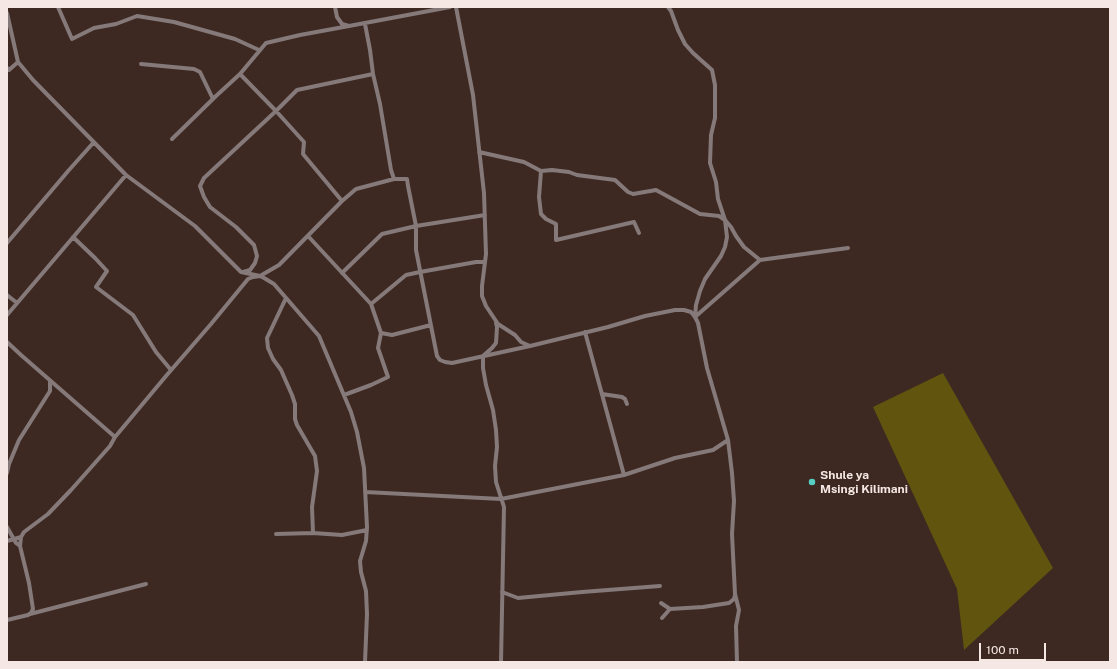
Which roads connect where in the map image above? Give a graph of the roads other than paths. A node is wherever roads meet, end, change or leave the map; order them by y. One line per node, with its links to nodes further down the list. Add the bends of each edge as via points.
1 (58, 7): 9 (street, via 72,39 94,28 116,24 137,16 174,22 235,39)
2 (335, 7): 8 (street, via 337,18)
3 (450, 7): 7 (street)
4 (456, 7): 19 (street, via 473,95)
5 (668, 7): 25 (street, via 685,44 712,70 715,85 715,118 711,135 710,163)
6 (7, 13): 10 (street)
7 (365, 24): 8 (street); 14 (street)
8 (348, 26): 9 (street, via 266,43)
9 (259, 50): 13 (street)
10 (18, 62): 12 (street); 18 (street)
11 (141, 64): 15 (street, via 200,72)
12 (8, 70)
13 (240, 74): 15 (street); 16 (street)
14 (373, 74): 16 (street, via 297,90); 22 (street)
15 (213, 99): 17 (street)
16 (276, 111): 23 (street, via 304,142 303,154); 34 (street, via 204,178 200,186 210,207 254,245 257,256 255,263 250,270)
17 (172, 139)
18 (94, 142): 21 (street); 30 (street)
19 (479, 152): 20 (street, via 524,162); 24 (street)
20 (541, 171): 25 (street, via 569,172 615,180 633,194 656,190 700,214 719,216); 27 (street, via 541,214 556,224 556,240 634,222)
21 (126, 175): 29 (street); 34 (street, via 195,226)
22 (394, 178): 23 (street, via 356,188); 26 (street, via 407,179)
23 (342, 200): 28 (street)
24 (485, 215): 26 (street); 33 (street)
25 (725, 220): 32 (street, via 744,247); 41 (street, via 725,247 705,279)
26 (416, 226): 35 (street, via 416,250); 36 (street, via 382,234)
27 (639, 233)
28 (308, 236): 36 (street); 37 (street, via 279,265)
29 (73, 237): 40 (street); 53 (street, via 108,271 96,287 133,315 156,352)
30 (7, 243)
31 (848, 248): 32 (street)
32 (760, 260): 45 (street)
33 (485, 262): 35 (street); 46 (street, via 482,296)
34 (241, 272): 37 (street)
35 (420, 272): 42 (street, via 406,276); 47 (street)
36 (342, 273): 42 (street)
37 (260, 276): 39 (street, via 274,284); 53 (street, via 248,279)
38 (7, 295): 40 (street)
39 (286, 298): 55 (street, via 319,336); 66 (street, via 268,338 268,348 292,395 297,425 315,456 317,470 312,507)
40 (17, 303): 44 (street)
41 (697, 303): 43 (street); 45 (street)
42 (371, 304): 49 (street)
43 (685, 310): 45 (street); 48 (street, via 644,316)
44 (7, 315)
45 (695, 317): 59 (street)
46 (495, 320): 51 (street, via 521,342); 52 (street, via 496,343)
47 (431, 325): 49 (street, via 392,335); 52 (street, via 440,360 452,363)
48 (585, 332): 51 (street); 56 (street)
49 (381, 333): 55 (street, via 378,348 388,377)
50 (7, 342): 54 (street)
51 (530, 346): 52 (street)
52 (483, 356): 63 (street, via 483,368 496,430 496,482)
53 (171, 370): 58 (street)
54 (50, 381): 58 (street); 60 (street, via 50,391 19,440)
55 (344, 395): 62 (street, via 357,432 364,468)
56 (603, 395): 57 (street, via 622,397); 61 (street)
57 (627, 404)
58 (116, 437): 68 (street, via 67,495)
59 (728, 440): 61 (street, via 713,450 675,458); 75 (street, via 734,492 732,534)
60 (7, 473)
61 (624, 475): 63 (street)
62 (365, 492): 63 (street); 65 (street)
63 (501, 498): 74 (street, via 504,507)
64 (7, 527): 69 (street)
65 (366, 530): 66 (street, via 342,535); 81 (street, via 366,541 360,561 366,591)
66 (313, 533): 67 (street)
67 (276, 534)
68 (21, 537): 69 (street); 71 (street)
69 (14, 539): 70 (street); 71 (street)
70 (7, 541)
71 (20, 546): 78 (street, via 33,604 31,613)
72 (146, 584): 78 (street)
73 (660, 586): 74 (street, via 518,598)
74 (502, 592): 82 (street)
75 (735, 594): 77 (street, via 729,603); 83 (street, via 739,610 736,626)
76 (661, 603): 77 (street)
77 (670, 609): 79 (street)
78 (23, 616): 80 (street)
79 (662, 618)
80 (7, 620)
81 (366, 662)
82 (501, 662)
83 (738, 662)

